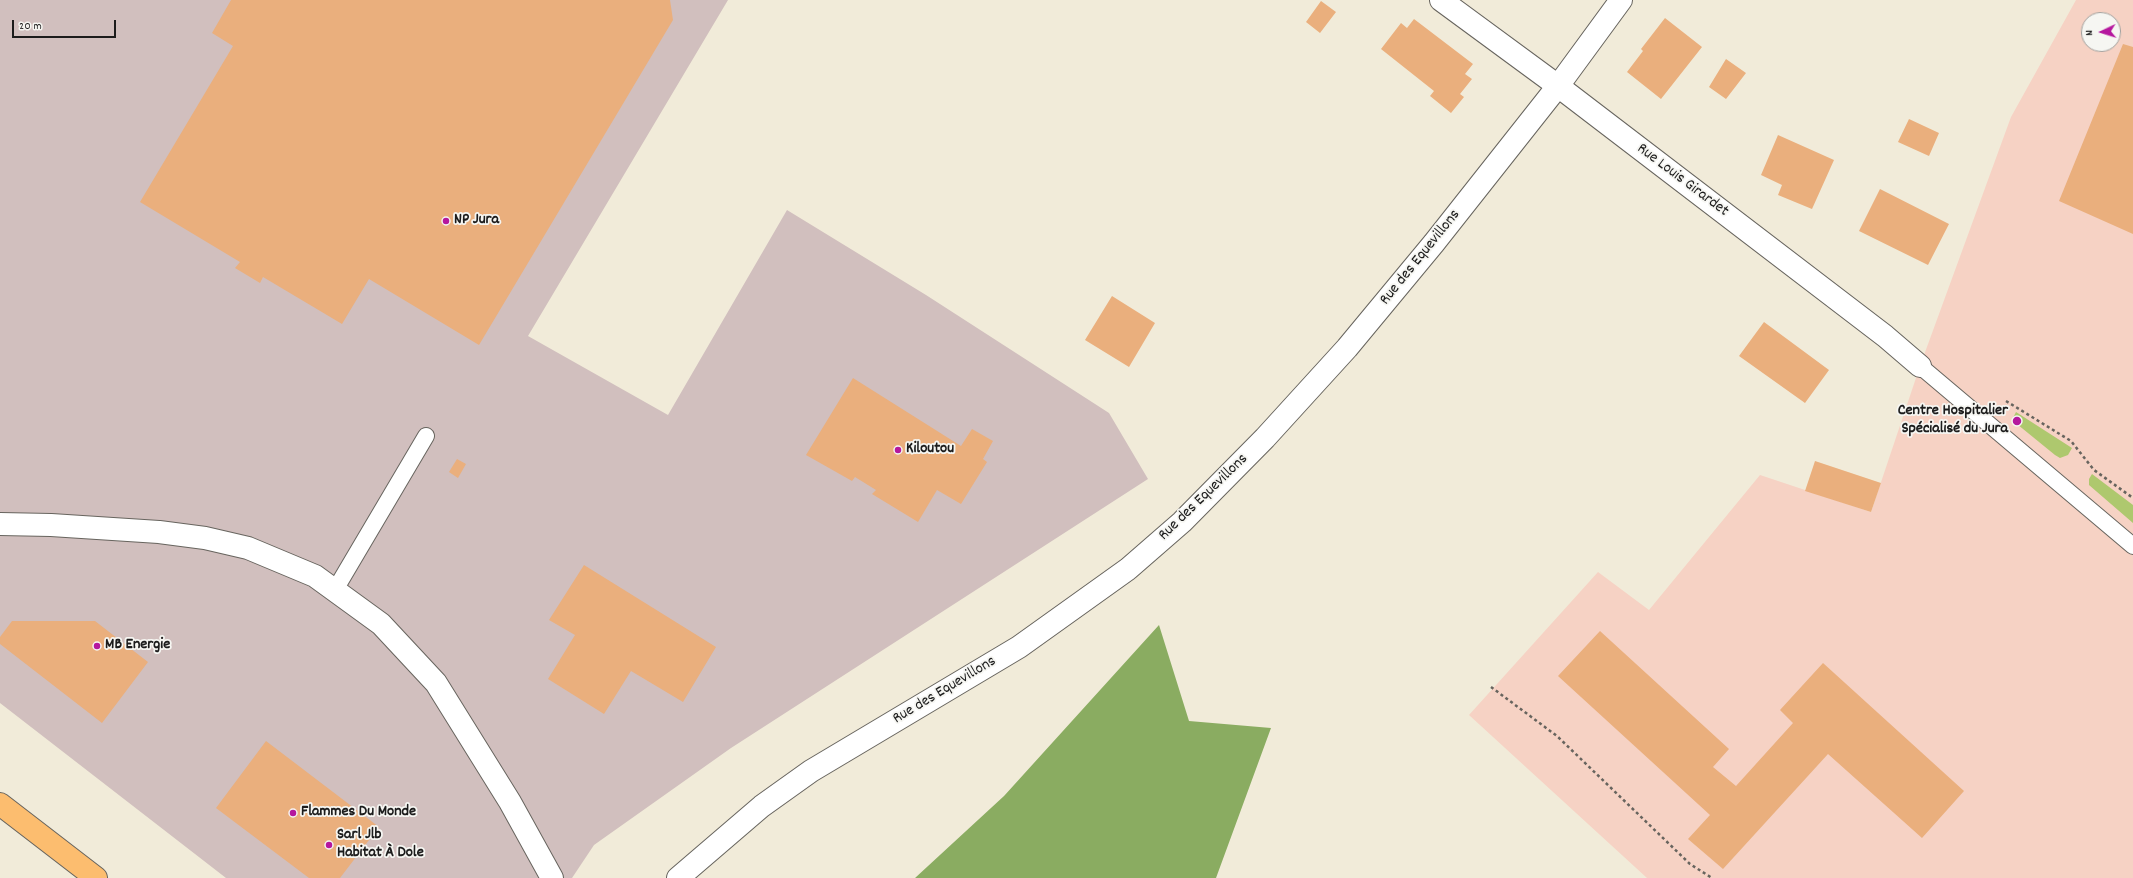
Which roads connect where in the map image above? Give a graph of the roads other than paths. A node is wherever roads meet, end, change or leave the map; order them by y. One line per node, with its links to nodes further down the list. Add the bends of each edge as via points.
1 (1441, 0): 3 (street, Rue Louis Girardet)
2 (1621, 0): 3 (street, Rue des Equevillons)
3 (1558, 86): 4 (street, Rue Louis Girardet, via 1885,336); 13 (street, Rue des Equevillons, via 1347,348 1265,438 1182,522 1128,569 1018,647 811,771 762,806)
4 (1920, 366): 8 (lane)
5 (426, 436): 9 (lane)
6 (0, 509): 7 (street)
7 (7, 525): 9 (street, via 51,525 159,532 205,538 248,548 282,561 316,576)
8 (2133, 546)
9 (335, 590): 12 (street, via 381,624 436,683 510,802)
10 (0, 804): 11 (main road)
11 (96, 878)
12 (552, 878)
13 (678, 878)

